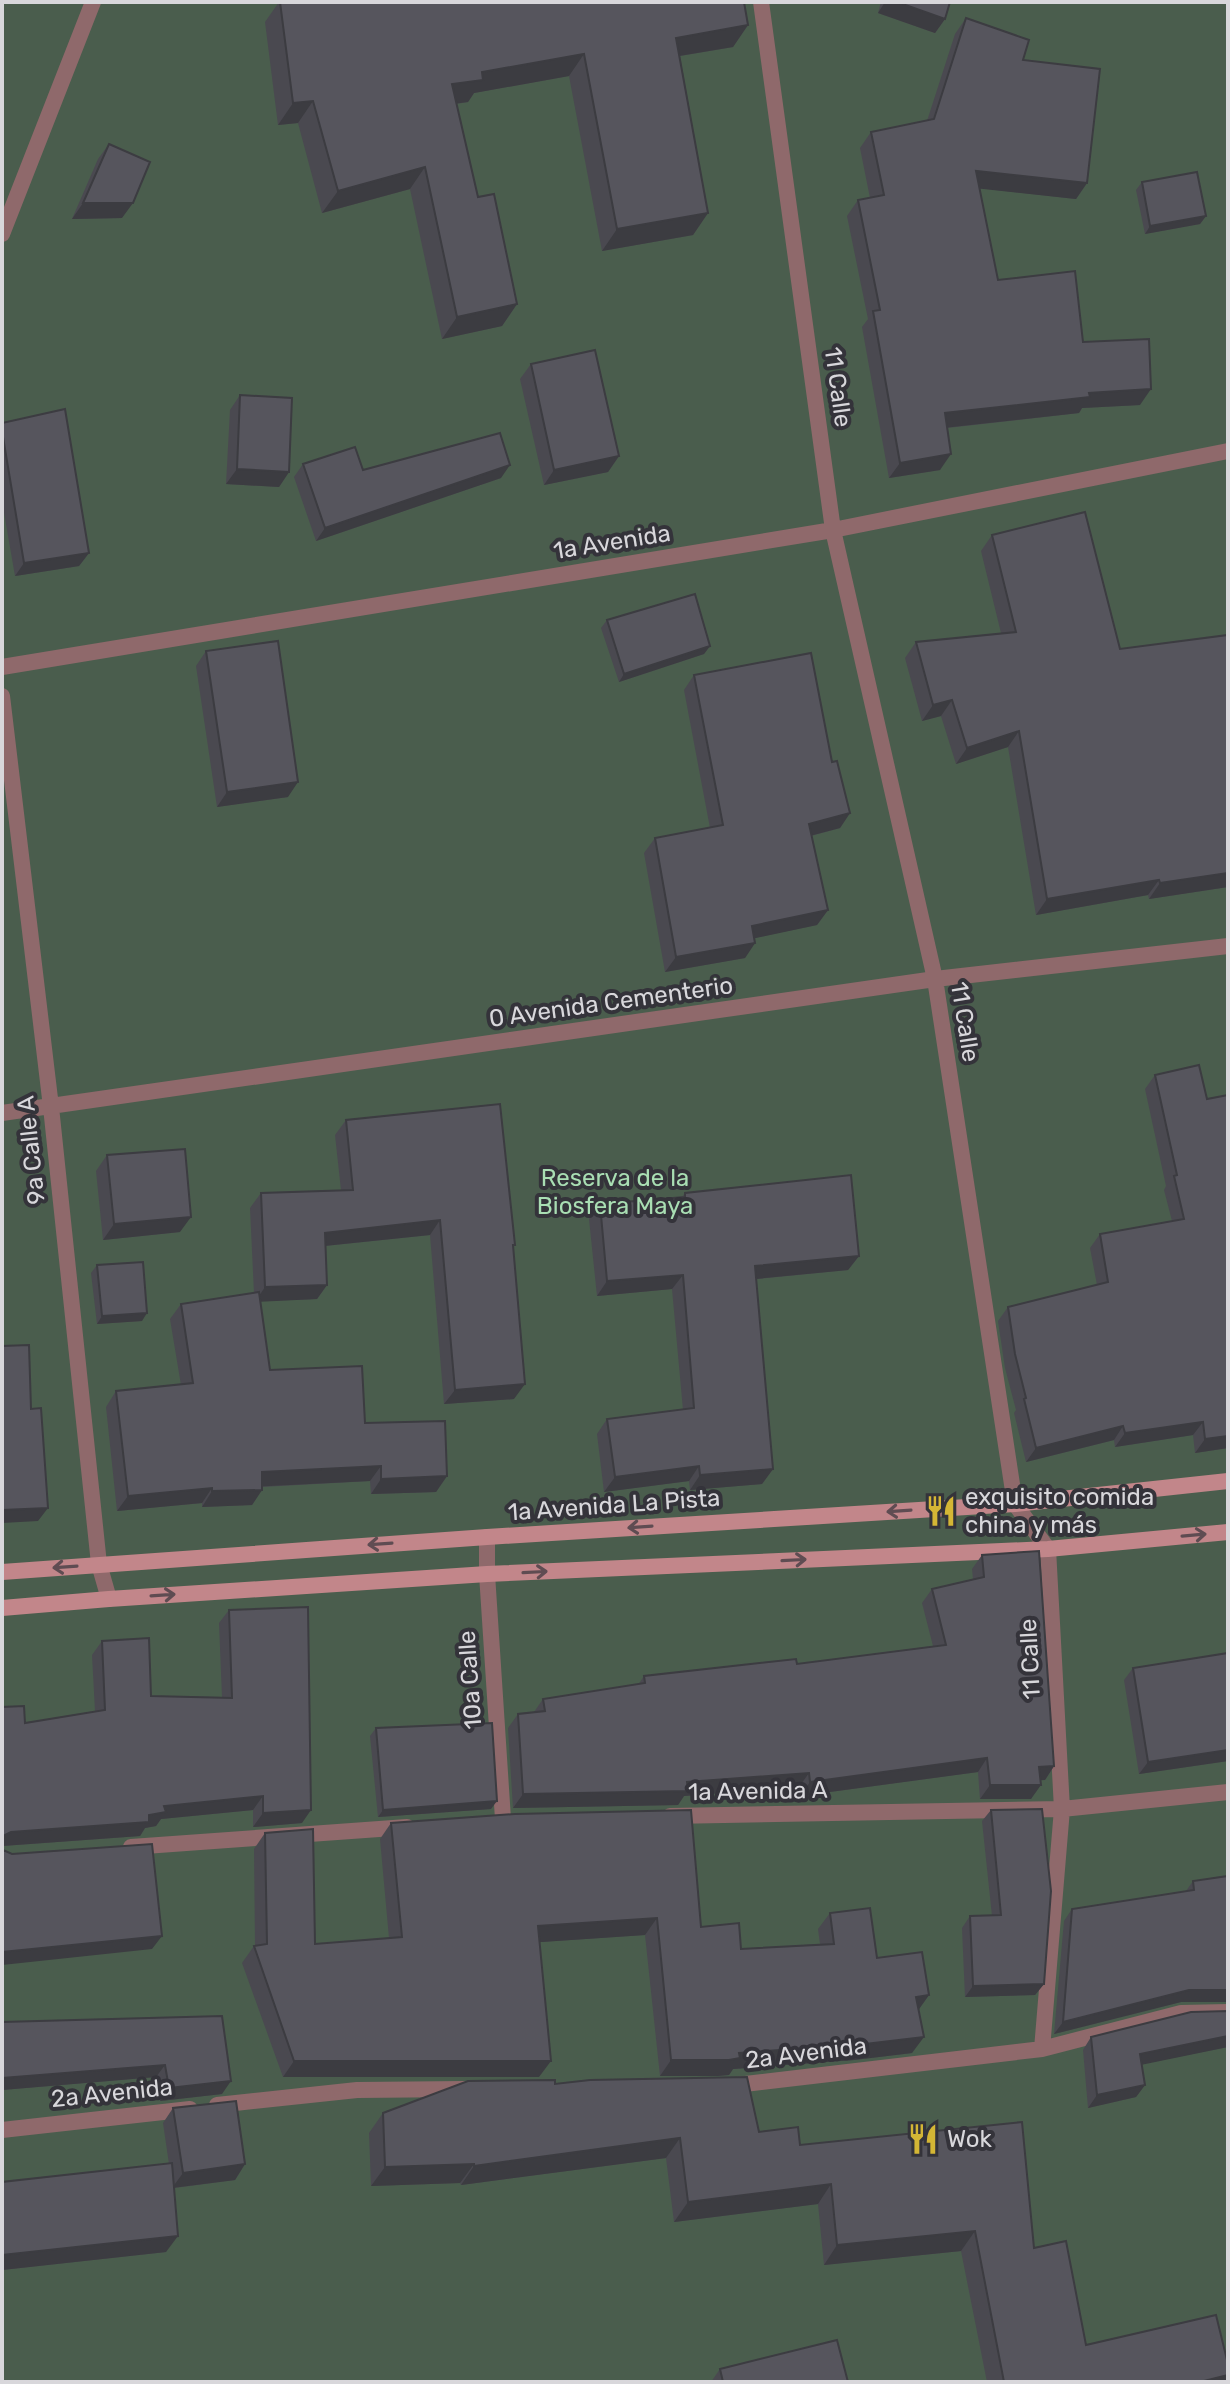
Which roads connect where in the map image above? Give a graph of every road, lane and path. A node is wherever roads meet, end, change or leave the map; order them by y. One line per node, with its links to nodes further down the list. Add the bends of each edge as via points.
1 (93, 2): 3 (street)
2 (761, 2): 5 (street, 11 Calle)
3 (2, 234)
4 (1228, 451): 5 (street, 1a Avenida)
5 (833, 530): 6 (street, 1a Avenida); 9 (street, 11 Calle)
6 (2, 667)
7 (2, 696): 10 (street, 9a Calle A)
8 (1228, 946): 9 (street, 0 Avenida Cementerio)
9 (935, 979): 10 (street, 0 Avenida Cementerio); 13 (street, 11 Calle)
10 (51, 1107): 11 (street, 0 Avenida Cementerio); 17 (street, 9a Calle A)
11 (2, 1113)
12 (1228, 1481): 13 (street, 1a Avenida La Pista)
13 (1015, 1504): 15 (street, 1a Avenida La Pista, one-way to 15); 16 (street, 11 Calle)
14 (1228, 1532): 16 (street, one-way to 14)
15 (487, 1537): 17 (street, 1a Avenida La Pista, one-way to 17); 19 (street, 10a Calle)
16 (1048, 1549): 19 (street, one-way to 16); 23 (street, 11 Calle)
17 (99, 1564): 18 (street, 1a Avenida La Pista, one-way to 18); 20 (street, 9a Calle A)
18 (2, 1572)
19 (487, 1574): 20 (street, one-way to 19); 25 (street, 10a Calle)
20 (109, 1599): 21 (street)
21 (2, 1608)
22 (1228, 1792): 23 (street, 1a Avenida A)
23 (1062, 1809): 24 (street, 1a Avenida A); 29 (street, 11 Calle)
24 (647, 1817)
25 (503, 1820)
26 (425, 1825): 27 (street)
27 (112, 1849)
28 (1228, 2012): 29 (street, 2a Avenida, via 1181,2013)
29 (1042, 2049): 30 (street, 2a Avenida)
30 (718, 2087)
31 (483, 2089): 32 (street, 2a Avenida, via 357,2090)
32 (2, 2130)

